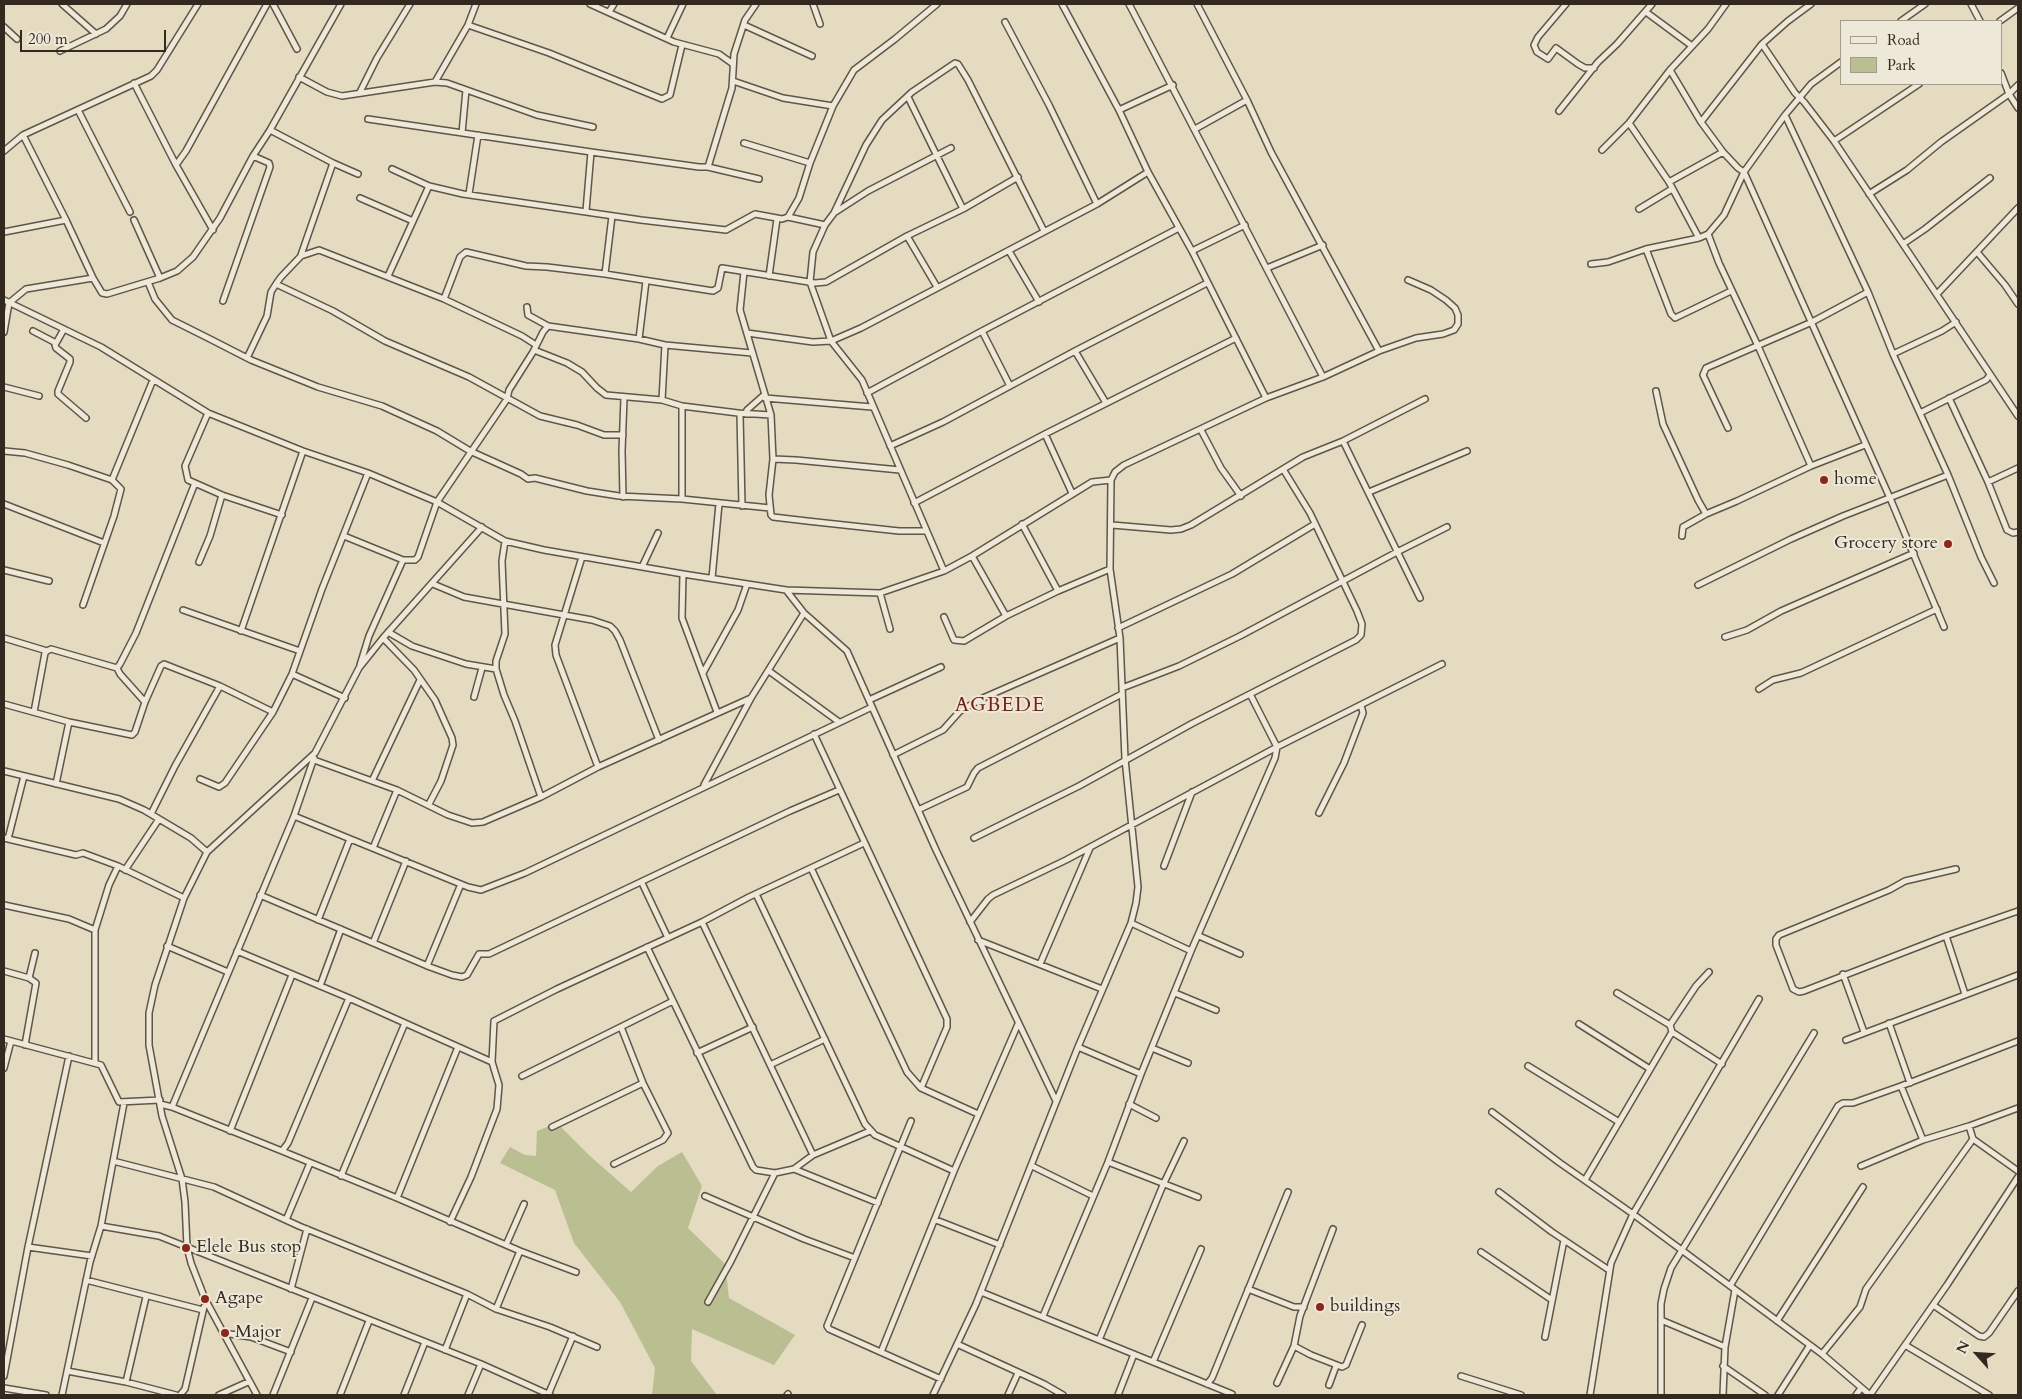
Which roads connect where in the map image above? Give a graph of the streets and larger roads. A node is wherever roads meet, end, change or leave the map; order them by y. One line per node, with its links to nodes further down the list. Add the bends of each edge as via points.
1 (62, 4): 35 (street)
2 (127, 4): 35 (street, via 115,22)
3 (198, 4): 52 (street, via 157,70)
4 (267, 4): 88 (street)
5 (273, 4): 41 (street)
6 (341, 4): 49 (street)
7 (410, 4): 57 (street)
8 (476, 4): 33 (street)
9 (590, 4): 25 (street)
10 (614, 4): 25 (street)
11 (683, 4): 36 (street)
12 (756, 4): 31 (street)
13 (813, 4): 32 (street)
14 (937, 4): 62 (street, via 854,70)
15 (1062, 4): 65 (street)
16 (1130, 4): 54 (street)
17 (1197, 4): 61 (street)
18 (1566, 4): 46 (street, via 1538,37 1534,45 1537,52 1548,59 1556,48 1585,68)
19 (1652, 4): 26 (street)
20 (1726, 4): 40 (street)
21 (1811, 4): 38 (street)
22 (1925, 4): 27 (street)
23 (1971, 4): 28 (street)
24 (2018, 8): 29 (street)
25 (609, 12): 36 (street)
26 (1646, 12): 40 (street); 46 (street)
27 (1902, 20)
28 (1979, 20)
29 (2001, 20)
30 (1005, 22): 103 (street)
31 (744, 24): 43 (street); 45 (street)
32 (820, 24)
33 (468, 25): 39 (street, via 662,99 670,95); 51 (street)
34 (4, 27): 37 (street)
35 (96, 34): 42 (street)
36 (667, 38): 39 (street)
37 (17, 39)
38 (1762, 44): 60 (street); 69 (street)
39 (682, 45): 45 (street, via 719,54)
40 (1692, 46): 47 (street)
41 (297, 49)
42 (60, 51)
43 (812, 56)
44 (1840, 63): 60 (street, via 1822,74)
45 (733, 64): 50 (street)
46 (1594, 68): 66 (street)
47 (1670, 70): 69 (street); 70 (street)
48 (2002, 76): 58 (street)
49 (299, 77): 57 (street, via 335,95); 73 (street)
50 (733, 81): 62 (street, via 783,98); 89 (street)
51 (435, 82): 56 (street); 57 (street)
52 (134, 83): 64 (street); 88 (street)
53 (2018, 84): 58 (street)
54 (1173, 85): 65 (street); 72 (street)
55 (1918, 85): 77 (street)
56 (466, 90): 71 (street, via 537,115); 74 (street)
57 (360, 92)
58 (2009, 94): 63 (street); 101 (street, via 1907,170)
59 (908, 96): 85 (street); 94 (street, via 957,63); 109 (street, via 875,129)
60 (1799, 98): 67 (street); 77 (street)
61 (1247, 100): 72 (street); 126 (street, via 1271,152)
62 (834, 106): 86 (street)
63 (2018, 108)
64 (78, 110): 75 (street); 108 (street)
65 (1120, 110): 91 (street)
66 (1559, 111)
67 (1785, 115): 92 (street); 148 (street)
68 (368, 119): 74 (street)
69 (1701, 122): 83 (street)
70 (1629, 123): 81 (street); 97 (street)
71 (593, 127)
72 (1195, 128): 117 (street)
73 (270, 130): 84 (street); 87 (street)
74 (462, 133): 76 (street)
75 (23, 135): 80 (street); 113 (street)
76 (478, 135): 82 (street); 100 (street)
77 (1834, 142): 101 (street)
78 (744, 143): 86 (street)
79 (951, 148): 85 (street)
80 (4, 150)
81 (1602, 150)
82 (591, 152): 89 (street); 107 (street)
83 (1723, 152): 92 (street); 97 (street)
84 (253, 156): 119 (street); 152 (street, via 269,163 270,167)
85 (937, 156): 105 (street); 109 (street, via 868,191)
86 (810, 163): 111 (street, via 799,198)
87 (333, 164): 93 (street); 131 (street)
88 (176, 165): 119 (street)
89 (708, 167): 96 (street)
90 (392, 169): 98 (street)
91 (1148, 172): 103 (street); 118 (street)
92 (1744, 172): 122 (street, via 1724,215); 156 (street)
93 (358, 174)
94 (1018, 177): 105 (street); 120 (street)
95 (1990, 178): 125 (street)
96 (759, 179)
97 (1669, 182): 99 (street)
98 (429, 186): 100 (street); 115 (street)
99 (1672, 190): 106 (street); 124 (street)
100 (469, 194): 107 (street)
101 (1869, 194): 125 (street)
102 (360, 198): 115 (street)
103 (1097, 204): 120 (street)
104 (2018, 208): 130 (street)
105 (963, 209): 123 (street)
106 (1639, 209)
107 (586, 211): 110 (street)
108 (130, 212)
109 (834, 213): 116 (street)
110 (612, 216): 112 (street, via 726,230 755,214); 135 (street)
111 (788, 217): 112 (street); 116 (street)
112 (778, 219): 137 (street)
113 (66, 220): 121 (street); 138 (street)
114 (134, 220): 139 (street)
115 (413, 221): 136 (street)
116 (824, 225): 143 (street, via 813,252)
117 (1246, 225): 129 (street); 133 (street)
118 (1179, 228): 129 (street); 153 (street)
119 (212, 230): 139 (street, via 186,264)
120 (1044, 231): 128 (street)
121 (4, 232)
122 (1708, 234): 124 (street); 147 (street)
123 (907, 236): 143 (street, via 826,282); 146 (street)
124 (1699, 238): 127 (street)
125 (1903, 244): 149 (street)
126 (1323, 245): 133 (street); 172 (street)
127 (1646, 249): 132 (street); 147 (street, via 1675,318)
128 (1009, 251): 146 (street); 153 (street)
129 (1192, 251): 144 (street)
130 (1976, 252): 149 (street); 154 (street)
131 (301, 256): 136 (street, via 319,250); 145 (street)
132 (1592, 264)
133 (1267, 268): 177 (street)
134 (744, 272): 137 (street); 141 (street, via 722,268 715,290); 163 (street, via 740,310)
135 (605, 274): 141 (street); 150 (street, via 526,266 466,252 460,257)
136 (388, 276): 150 (street)
137 (769, 276): 143 (street)
138 (93, 278): 142 (street, via 102,293 107,294); 151 (street, via 26,289)
139 (160, 278): 142 (street)
140 (1408, 280): 172 (street, via 1446,300 1455,308 1458,324 1454,330 1443,334 1416,338)
141 (646, 281): 165 (street)
142 (148, 282): 175 (street, via 155,299 172,320)
143 (810, 282): 166 (street)
144 (1207, 283): 164 (street); 171 (street)
145 (276, 284): 175 (street, via 271,292 267,316); 188 (street, via 385,341 469,377)
146 (937, 287): 166 (street)
147 (1731, 291): 169 (street)
148 (1868, 292): 156 (street); 174 (street)
149 (1937, 294): 157 (street)
150 (444, 299): 170 (street, via 522,336)
151 (6, 301): 159 (street); 162 (street)
152 (223, 301)
153 (1039, 302): 161 (street)
154 (2018, 304)
155 (527, 306): 158 (street, via 528,315)
156 (1812, 322): 169 (street); 205 (street)
157 (1956, 322): 174 (street); 176 (street)
158 (548, 326): 165 (street); 170 (street)
159 (64, 329): 167 (street); 178 (street, via 101,347)
160 (33, 331): 167 (street)
161 (982, 331): 179 (street); 182 (street)
162 (4, 332)
163 (747, 333): 166 (street, via 813,342); 173 (street)
164 (1236, 338): 186 (street); 191 (street)
165 (639, 339): 168 (street)
166 (831, 341): 182 (street, via 857,373)
167 (56, 343): 199 (street, via 56,348 70,359 58,394)
168 (665, 345): 173 (street); 190 (street)
169 (1758, 346): 200 (street, via 1704,370 1703,375); 212 (street)
170 (535, 347): 185 (street, via 582,372 601,393); 188 (street)
171 (1075, 351): 179 (street); 191 (street)
172 (1379, 351): 177 (street)
173 (752, 353): 184 (street)
174 (1893, 354): 195 (street)
175 (248, 358): 209 (street, via 318,387 382,406 437,430)
176 (1990, 374): 187 (street, via 1986,380); 198 (street)
177 (1323, 377): 186 (street)
178 (153, 380): 194 (street); 218 (street)
179 (1010, 386): 206 (street)
180 (4, 387): 183 (street)
181 (1656, 391): 235 (street, via 1663,424)
182 (868, 393): 193 (street)
183 (39, 396)
184 (764, 397): 193 (street); 196 (street); 197 (street)
185 (624, 398): 190 (street); 203 (street)
186 (1266, 398): 201 (street)
187 (1949, 398): 195 (street); 220 (street)
188 (506, 399): 203 (street, via 552,420 604,435); 209 (street)
189 (1426, 399): 204 (street)
190 (662, 400): 192 (street)
191 (1106, 403): 202 (street)
192 (682, 406): 196 (street); 228 (street)
193 (872, 407): 206 (street)
194 (208, 412): 208 (street); 221 (street, via 185,466 188,480)
195 (1920, 413): 217 (street)
196 (743, 414): 197 (street); 233 (street)
197 (771, 415): 211 (street)
198 (2018, 416)
199 (86, 418)
200 (1728, 428)
201 (1201, 430): 219 (street, via 1124,465); 226 (street, via 1221,468)
202 (1045, 434): 223 (street); 230 (street)
203 (623, 435): 225 (street)
204 (1343, 441): 214 (street); 222 (street)
205 (1865, 445): 212 (street); 227 (street)
206 (890, 446): 215 (street)
207 (4, 451): 218 (street, via 25,452)
208 (303, 451): 216 (street); 236 (street)
209 (470, 451): 225 (street, via 528,479); 229 (street)
210 (1467, 451): 222 (street)
211 (773, 459): 215 (street); 234 (street)
212 (1811, 466): 235 (street)
213 (2018, 468): 220 (street)
214 (1283, 469): 226 (street); 238 (street)
215 (900, 470): 230 (street)
216 (368, 473): 229 (street); 245 (street)
217 (1948, 475): 227 (street); 263 (street)
218 (112, 480): 248 (street, via 121,492)
219 (1111, 480): 223 (street, via 1092,482); 239 (street)
220 (1988, 482): 243 (street, via 2007,530)
221 (195, 484): 224 (street); 292 (street, via 136,634)
222 (1370, 492): 249 (street)
223 (1072, 494): 237 (street)
224 (222, 495): 236 (street); 254 (street)
225 (623, 496): 228 (street)
226 (1241, 496): 239 (street, via 1181,529)
227 (1890, 498): 250 (street); 266 (street, via 1791,539)
228 (682, 499): 232 (street)
229 (438, 502): 240 (street); 253 (street, via 418,556 414,560)
230 (914, 503): 242 (street)
231 (4, 504): 248 (street)
232 (719, 504): 233 (street); 260 (street)
233 (742, 506): 234 (street)
234 (770, 508): 242 (street, via 773,517)
235 (1706, 514): 246 (street, via 1683,527)
236 (282, 515): 282 (street)
237 (1022, 524): 251 (street); 268 (street)
238 (1316, 524): 262 (street); 280 (street, via 1232,574)
239 (1112, 525): 257 (street)
240 (482, 527): 247 (street); 264 (street)
241 (1446, 527): 249 (street)
242 (926, 531): 258 (street)
243 (2018, 532)
244 (658, 533): 255 (street)
245 (344, 536): 253 (street); 289 (street)
246 (1682, 536)
247 (505, 541): 252 (street); 272 (street, via 502,561)
248 (104, 543): 271 (street)
249 (1397, 552): 262 (street); 270 (street)
250 (1914, 553): 273 (street); 284 (street, via 1781,610 1747,630)
251 (972, 556): 258 (street); 277 (street)
252 (582, 557): 255 (street); 276 (street)
253 (403, 560): 293 (street, via 369,636)
254 (199, 562)
255 (642, 567): 259 (street)
256 (4, 570): 261 (street)
257 (1110, 570): 268 (street); 280 (street)
258 (944, 572): 269 (street)
259 (683, 574): 260 (street); 297 (street, via 682,618)
260 (712, 578): 265 (street)
261 (49, 581)
262 (1342, 581): 302 (street, via 1266,623); 303 (street, via 1362,624 1361,635)
263 (1994, 583)
264 (433, 584): 272 (street, via 464,597); 283 (street)
265 (747, 584): 267 (street); 297 (street, via 738,610)
266 (1698, 585)
267 (786, 590): 269 (street); 275 (street)
268 (1058, 591): 277 (street)
269 (880, 593): 281 (street)
270 (1420, 598)
271 (83, 605)
272 (504, 605): 276 (street); 295 (street, via 504,634)
273 (1937, 609): 279 (street); 301 (street, via 1801,673 1773,680)
274 (183, 610): 282 (street)
275 (804, 613): 296 (street); 307 (street, via 847,652)
276 (565, 615): 318 (street, via 592,620 615,630); 324 (street, via 555,645 556,655)
277 (1006, 616): 278 (street, via 960,642 954,640)
278 (944, 617)
279 (1944, 627)
280 (1118, 628): 287 (street)
281 (890, 629)
282 (241, 631): 289 (street)
283 (388, 632): 286 (street); 294 (street, via 412,646)
284 (1725, 637)
285 (4, 638): 288 (street)
286 (383, 638): 293 (street); 299 (street)
287 (1120, 638): 302 (street); 321 (street, via 983,698 960,710 943,730)
288 (47, 650): 292 (street); 312 (street)
289 (300, 651): 298 (street)
290 (1442, 664): 310 (street)
291 (941, 667): 307 (street)
292 (117, 668): 308 (street)
293 (360, 668): 305 (street)
294 (482, 668): 295 (street); 304 (street)
295 (496, 669): 334 (street)
296 (770, 671): 306 (street); 316 (street)
297 (703, 673): 314 (street)
298 (292, 674): 305 (street); 313 (street)
299 (420, 680): 328 (street); 335 (street, via 435,700 452,738 441,780)
300 (220, 686): 308 (street, via 164,664); 313 (street); 338 (street)
301 (1759, 689)
302 (1122, 691): 322 (street); 336 (street, via 978,768 966,787)
303 (1250, 694): 319 (street); 322 (street)
304 (474, 696)
305 (345, 698): 320 (street)
306 (751, 698): 314 (street); 330 (street)
307 (869, 700): 311 (street)
308 (145, 702): 315 (street, via 132,735)
309 (4, 704): 312 (street)
310 (1361, 706): 319 (street); 337 (street, via 1363,713 1347,755)
311 (872, 707): 316 (street); 321 (street)
312 (34, 712): 315 (street)
313 (273, 712): 327 (street, via 225,782 218,787)
314 (717, 712): 318 (street)
315 (69, 722): 329 (street)
316 (839, 722): 317 (street)
317 (814, 734): 330 (street); 332 (street)
318 (659, 740): 324 (street)
319 (1277, 747): 333 (street); 368 (street, via 1274,762)
320 (315, 753): 323 (street); 348 (street)
321 (893, 755): 336 (street)
322 (1125, 759): 341 (street); 344 (street)
323 (314, 760): 328 (street); 339 (street)
324 (598, 767): 334 (street)
325 (4, 771): 326 (street)
326 (24, 776): 329 (street); 342 (street)
327 (200, 779)
328 (372, 781): 331 (street)
329 (56, 784): 338 (street, via 119,798)
330 (704, 785): 356 (street, via 525,873 481,890)
331 (397, 790): 335 (street); 346 (street)
332 (839, 790): 345 (street); 355 (street)
333 (1192, 792): 341 (street); 351 (street)
334 (540, 796): 335 (street, via 477,824 448,815)
335 (429, 804)
336 (918, 810): 364 (street)
337 (1319, 813)
338 (151, 814): 340 (street)
339 (294, 816): 343 (street); 358 (street)
340 (159, 819): 348 (street); 354 (street)
341 (1131, 821): 347 (street); 365 (street, via 1138,887)
342 (6, 838): 350 (street, via 76,855 83,853)
343 (350, 838): 346 (street); 362 (street)
344 (974, 838)
345 (864, 843): 352 (street); 431 (street, via 947,1019 947,1027)
346 (373, 848): 349 (street)
347 (1090, 848): 364 (street, via 994,894); 379 (street)
348 (207, 852): 359 (street)
349 (406, 861): 356 (street); 372 (street)
350 (118, 866): 354 (street); 367 (street)
351 (1164, 866)
352 (811, 868): 357 (street); 431 (street, via 904,1068)
353 (1956, 869): 384 (street, via 1905,882 1776,939 1793,989 1804,991)
354 (126, 870): 359 (street)
355 (642, 882): 370 (street); 380 (street, via 489,954 479,954 465,976)
356 (461, 884): 380 (street)
357 (756, 894): 363 (street); 408 (street)
358 (260, 895): 362 (street); 375 (street)
359 (184, 898): 373 (street)
360 (4, 905): 367 (street, via 69,919)
361 (2018, 911): 369 (street)
362 (318, 920): 366 (street)
363 (702, 922): 370 (street); 403 (street)
364 (970, 922): 371 (street)
365 (1131, 922): 376 (street); 389 (street)
366 (341, 929): 372 (street); 388 (street)
367 (96, 930): 419 (street)
368 (1199, 936): 376 (street); 378 (street)
369 (1946, 936): 384 (street); 392 (street)
370 (668, 938): 374 (street)
371 (978, 940): 379 (street); 398 (street)
372 (373, 943): 380 (street)
373 (168, 946): 382 (street); 433 (street, via 149,1013 149,1044)
374 (647, 947): 395 (street); 418 (street, via 494,1021)
375 (237, 950): 382 (street); 386 (street)
376 (1192, 951): 390 (street)
377 (35, 953): 387 (street)
378 (1240, 954)
379 (1040, 964): 389 (street)
380 (427, 966)
381 (4, 972): 387 (street)
382 (228, 972): 436 (street)
383 (1709, 972): 401 (street)
384 (1843, 974): 406 (street)
385 (2018, 974): 392 (street)
386 (292, 975): 388 (street); 445 (street)
387 (29, 978): 412 (street, via 36,984)
388 (320, 986): 393 (street)
389 (1102, 989): 414 (street)
390 (1175, 993): 396 (street); 415 (street)
391 (1618, 993): 401 (street)
392 (1965, 994): 400 (street)
393 (349, 998): 397 (street); 450 (street)
394 (1759, 999): 422 (street)
395 (672, 1001): 402 (street); 416 (street)
396 (1216, 1010)
397 (404, 1023): 413 (street); 465 (street)
398 (1018, 1024): 432 (street); 439 (street)
399 (1579, 1024): 425 (street)
400 (1889, 1024): 406 (street); 429 (street)
401 (1670, 1025): 404 (street)
402 (621, 1027): 427 (street); 428 (street)
403 (753, 1027): 416 (street); 421 (street)
404 (1672, 1032): 422 (street); 425 (street)
405 (1814, 1032): 493 (street)
406 (1864, 1032): 409 (street)
407 (4, 1039): 410 (street)
408 (825, 1039): 421 (street); 446 (street)
409 (1846, 1040)
410 (11, 1041): 412 (street); 424 (street)
411 (2018, 1041): 429 (street)
412 (25, 1045): 417 (street)
413 (458, 1046): 418 (street); 476 (street)
414 (1078, 1047): 426 (street); 432 (street)
415 (1152, 1048): 420 (street); 426 (street)
416 (697, 1053): 464 (street, via 753,1167)
417 (69, 1056): 419 (street); 490 (street)
418 (492, 1062): 483 (street, via 499,1085 497,1110)
419 (95, 1063): 434 (street, via 104,1069 117,1098)
420 (1188, 1063)
421 (770, 1064): 454 (street)
422 (1722, 1064): 479 (street)
423 (1528, 1066): 442 (street)
424 (4, 1068)
425 (1650, 1070): 442 (street)
426 (1141, 1074): 435 (street)
427 (522, 1076)
428 (643, 1083): 444 (street); 458 (street, via 667,1136)
429 (1910, 1083): 430 (street)
430 (1901, 1086): 448 (street); 501 (street, via 1838,1106)
431 (921, 1088): 439 (street)
432 (1056, 1101): 459 (street)
433 (160, 1102): 434 (street); 436 (street); 467 (street)
434 (124, 1103): 455 (street)
435 (1129, 1104): 440 (street); 456 (street)
436 (172, 1107): 445 (street)
437 (2018, 1108): 443 (street)
438 (1492, 1112): 468 (street)
439 (978, 1114): 462 (street)
440 (1156, 1118)
441 (911, 1121): 451 (street)
442 (1619, 1122): 468 (street)
443 (1969, 1126): 447 (street); 448 (street)
444 (552, 1127)
445 (230, 1131): 452 (street)
446 (870, 1131): 451 (street); 454 (street)
447 (1973, 1139): 463 (street); 538 (street, via 1866,1289 1860,1307)
448 (1923, 1140): 460 (street)
449 (1184, 1141): 469 (street)
450 (288, 1143): 452 (street); 453 (street)
451 (900, 1148): 462 (street); 477 (street)
452 (282, 1151): 453 (street)
453 (290, 1154): 457 (street)
454 (814, 1155): 461 (street)
455 (113, 1161): 467 (street); 484 (street)
456 (1108, 1162): 469 (street); 474 (street)
457 (310, 1163): 465 (street); 481 (street)
458 (614, 1164)
459 (1032, 1166): 474 (street); 489 (street)
460 (1861, 1166)
461 (794, 1169): 464 (street); 477 (street)
462 (954, 1171): 482 (street)
463 (2018, 1171)
464 (775, 1173): 480 (street)
465 (341, 1176): 476 (street)
466 (2018, 1177): 512 (street)
467 (182, 1179): 481 (street, via 214,1187); 491 (street)
468 (1585, 1180): 479 (street)
469 (1163, 1184): 475 (street); 526 (street)
470 (1863, 1187): 521 (street)
471 (1288, 1192): 503 (street)
472 (1499, 1192): 487 (street)
473 (705, 1196): 480 (street)
474 (1093, 1196): 517 (street)
475 (1198, 1197)
476 (397, 1198): 483 (street)
477 (878, 1203): 497 (street)
478 (524, 1204): 488 (street)
479 (1633, 1214): 493 (street); 498 (street)
480 (754, 1217): 497 (street); 511 (street)
481 (286, 1220): 486 (street)
482 (936, 1220): 489 (street); 536 (street)
483 (450, 1222): 488 (street)
484 (101, 1226): 491 (street, via 159,1236); 496 (street)
485 (1333, 1229): 514 (street)
486 (307, 1230): 502 (street); 506 (street)
487 (1564, 1240): 498 (street); 510 (street)
488 (506, 1245): 494 (street)
489 (1000, 1245): 505 (street)
490 (28, 1247): 496 (street); 545 (street)
491 (187, 1247): 502 (street); 509 (street, via 194,1275)
492 (1201, 1249): 539 (street)
493 (1681, 1250): 501 (street); 520 (street, via 1664,1289)
494 (520, 1251): 499 (street); 515 (street)
495 (1481, 1252): 510 (street)
496 (92, 1256): 500 (street)
497 (855, 1258): 536 (street, via 827,1326)
498 (1609, 1270): 572 (street)
499 (576, 1272)
500 (86, 1280): 507 (street); 543 (street)
501 (1732, 1288): 521 (street); 533 (street)
502 (291, 1289): 508 (street)
503 (1248, 1289): 513 (street); 551 (street)
504 (2018, 1291): 512 (street, via 1984,1337)
505 (981, 1292): 517 (street); 528 (street)
506 (467, 1294): 515 (street); 534 (street)
507 (146, 1297): 516 (street); 548 (street)
508 (312, 1298): 519 (street); 535 (street)
509 (205, 1299): 516 (street); 523 (street)
510 (1552, 1300): 525 (street)
511 (708, 1302)
512 (1933, 1305): 530 (street)
513 (1294, 1307): 514 (street); 518 (street)
514 (1304, 1307): 518 (street)
515 (496, 1309): 524 (street)
516 (204, 1310): 559 (street, via 185,1389)
517 (1043, 1316): 526 (street)
518 (1300, 1316): 531 (street)
519 (369, 1320): 527 (street); 563 (street)
520 (1661, 1320): 533 (street); 573 (street)
521 (1777, 1321): 529 (street)
522 (1362, 1325): 541 (street, via 1346,1365)
523 (223, 1333): 535 (street, via 251,1337); 549 (street)
524 (573, 1336): 532 (street); 566 (street)
525 (1545, 1337)
526 (1099, 1340): 537 (street)
527 (425, 1342): 534 (street); 564 (street)
528 (957, 1344): 544 (street); 547 (street)
529 (1810, 1345): 538 (street); 576 (street)
530 (1905, 1345): 578 (street); 579 (street)
531 (1294, 1346): 541 (street); 550 (street)
532 (597, 1347)
533 (1724, 1347): 542 (street)
534 (445, 1350): 540 (street)
535 (291, 1352): 562 (street)
536 (881, 1352): 547 (street)
537 (1134, 1354): 539 (street); 570 (street)
538 (1822, 1354): 554 (street)
539 (1153, 1362): 551 (street)
540 (481, 1364): 565 (street); 566 (street)
541 (1336, 1366): 552 (street)
542 (1723, 1366): 574 (street); 575 (street)
543 (67, 1371): 548 (street); 557 (street)
544 (1018, 1373): 568 (street); 569 (street)
545 (4, 1376)
546 (1462, 1376): 571 (street)
547 (941, 1379): 567 (street)
548 (126, 1382): 558 (street)
549 (248, 1382): 560 (street); 561 (street)
550 (1276, 1383)
551 (1207, 1384): 555 (street)
552 (1329, 1385)
553 (4, 1388): 556 (street)
554 (1861, 1388): 577 (street); 578 (street)
555 (1232, 1394)
556 (46, 1395)
557 (62, 1395)
558 (176, 1395)
559 (180, 1395)
560 (219, 1395)
561 (256, 1395)
562 (273, 1395)
563 (340, 1395)
564 (404, 1395)
565 (468, 1395)
566 (549, 1395)
567 (933, 1395)
568 (1008, 1395)
569 (1063, 1395)
570 (1118, 1395)
571 (1521, 1395)
572 (1590, 1395)
573 (1662, 1395)
574 (1723, 1395)
575 (1765, 1395)
576 (1778, 1395)
577 (1856, 1395)
578 (1870, 1395)
579 (1990, 1395)

